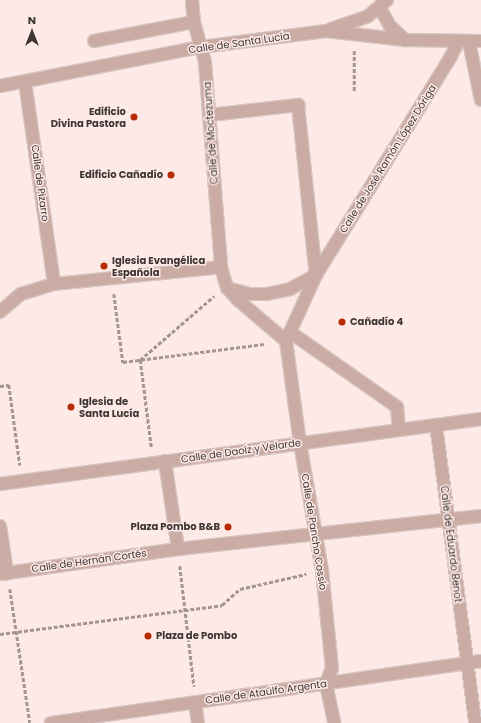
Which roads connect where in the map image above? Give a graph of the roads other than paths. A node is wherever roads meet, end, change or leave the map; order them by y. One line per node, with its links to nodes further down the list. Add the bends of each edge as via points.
1 (192, 0): 3 (street, Calle de Moctezuma)
2 (383, 4): 4 (street, via 355,22); 5 (street, via 390,26)
3 (194, 22): 6 (street); 8 (street, Calle de Moctezuma)
4 (326, 31): 5 (street, Calle de Santa Lucía); 8 (street, Calle de Santa Lucía)
5 (405, 40): 7 (street, Calle de Santa Lucía)
6 (94, 41)
7 (469, 42): 11 (street); 14 (street, Calle de José Ramón López Dóriga, via 450,58)
8 (201, 47): 9 (street, Calle de Santa Lucía); 12 (street, Calle de Moctezuma, via 205,62)
9 (25, 82): 10 (street, Calle de Santa Lucía); 15 (street, Calle de Pizarro)
10 (0, 86)
11 (481, 100)
12 (209, 115): 13 (street, Calle de Moctezuma); 14 (street, via 298,105)
13 (221, 267): 15 (street); 16 (street, Calle de Moctezuma)
14 (316, 275): 16 (street, via 290,289 266,294 249,294); 18 (street, Calle de José Ramón López Dóriga)
15 (54, 284): 17 (street, via 21,294)
16 (228, 288): 18 (street, via 238,300)
17 (0, 312)
18 (288, 336): 21 (street, via 396,407); 22 (street, Calle de Pancho Cossío)
19 (481, 419): 20 (street, Calle de Daoíz y Velarde)
20 (436, 425): 21 (street, Calle de Daoíz y Velarde); 26 (street, Calle de Eduardo Benot)
21 (399, 429): 22 (street, Calle de Daoíz y Velarde)
22 (300, 443): 23 (street, Calle de Daoíz y Velarde); 28 (street, Calle de Pancho Cossío)
23 (166, 461): 24 (street, Calle de Daoíz y Velarde); 29 (street)
24 (0, 484)
25 (481, 516): 26 (street, Calle de Hernán Cortés)
26 (448, 520): 28 (street, Calle de Hernán Cortés); 32 (street, Calle de Eduardo Benot)
27 (0, 526): 30 (street)
28 (315, 534): 29 (street, Calle de Hernán Cortés); 33 (street, Calle de Pancho Cossío, via 322,570 332,668)
29 (178, 549): 30 (street, Calle de Hernán Cortés)
30 (4, 574)
31 (481, 661): 32 (street, Calle de Ataúlfo Argenta)
32 (466, 663): 33 (street, Calle de Ataúlfo Argenta); 38 (street, Calle de Eduardo Benot)
33 (326, 684): 34 (street, Calle de Ataúlfo Argenta); 37 (street, Calle de Pancho Cossío)
34 (195, 702): 35 (street, Calle de Ataúlfo Argenta); 36 (street)
35 (51, 723)
36 (198, 723)
37 (334, 723)
38 (475, 723)

